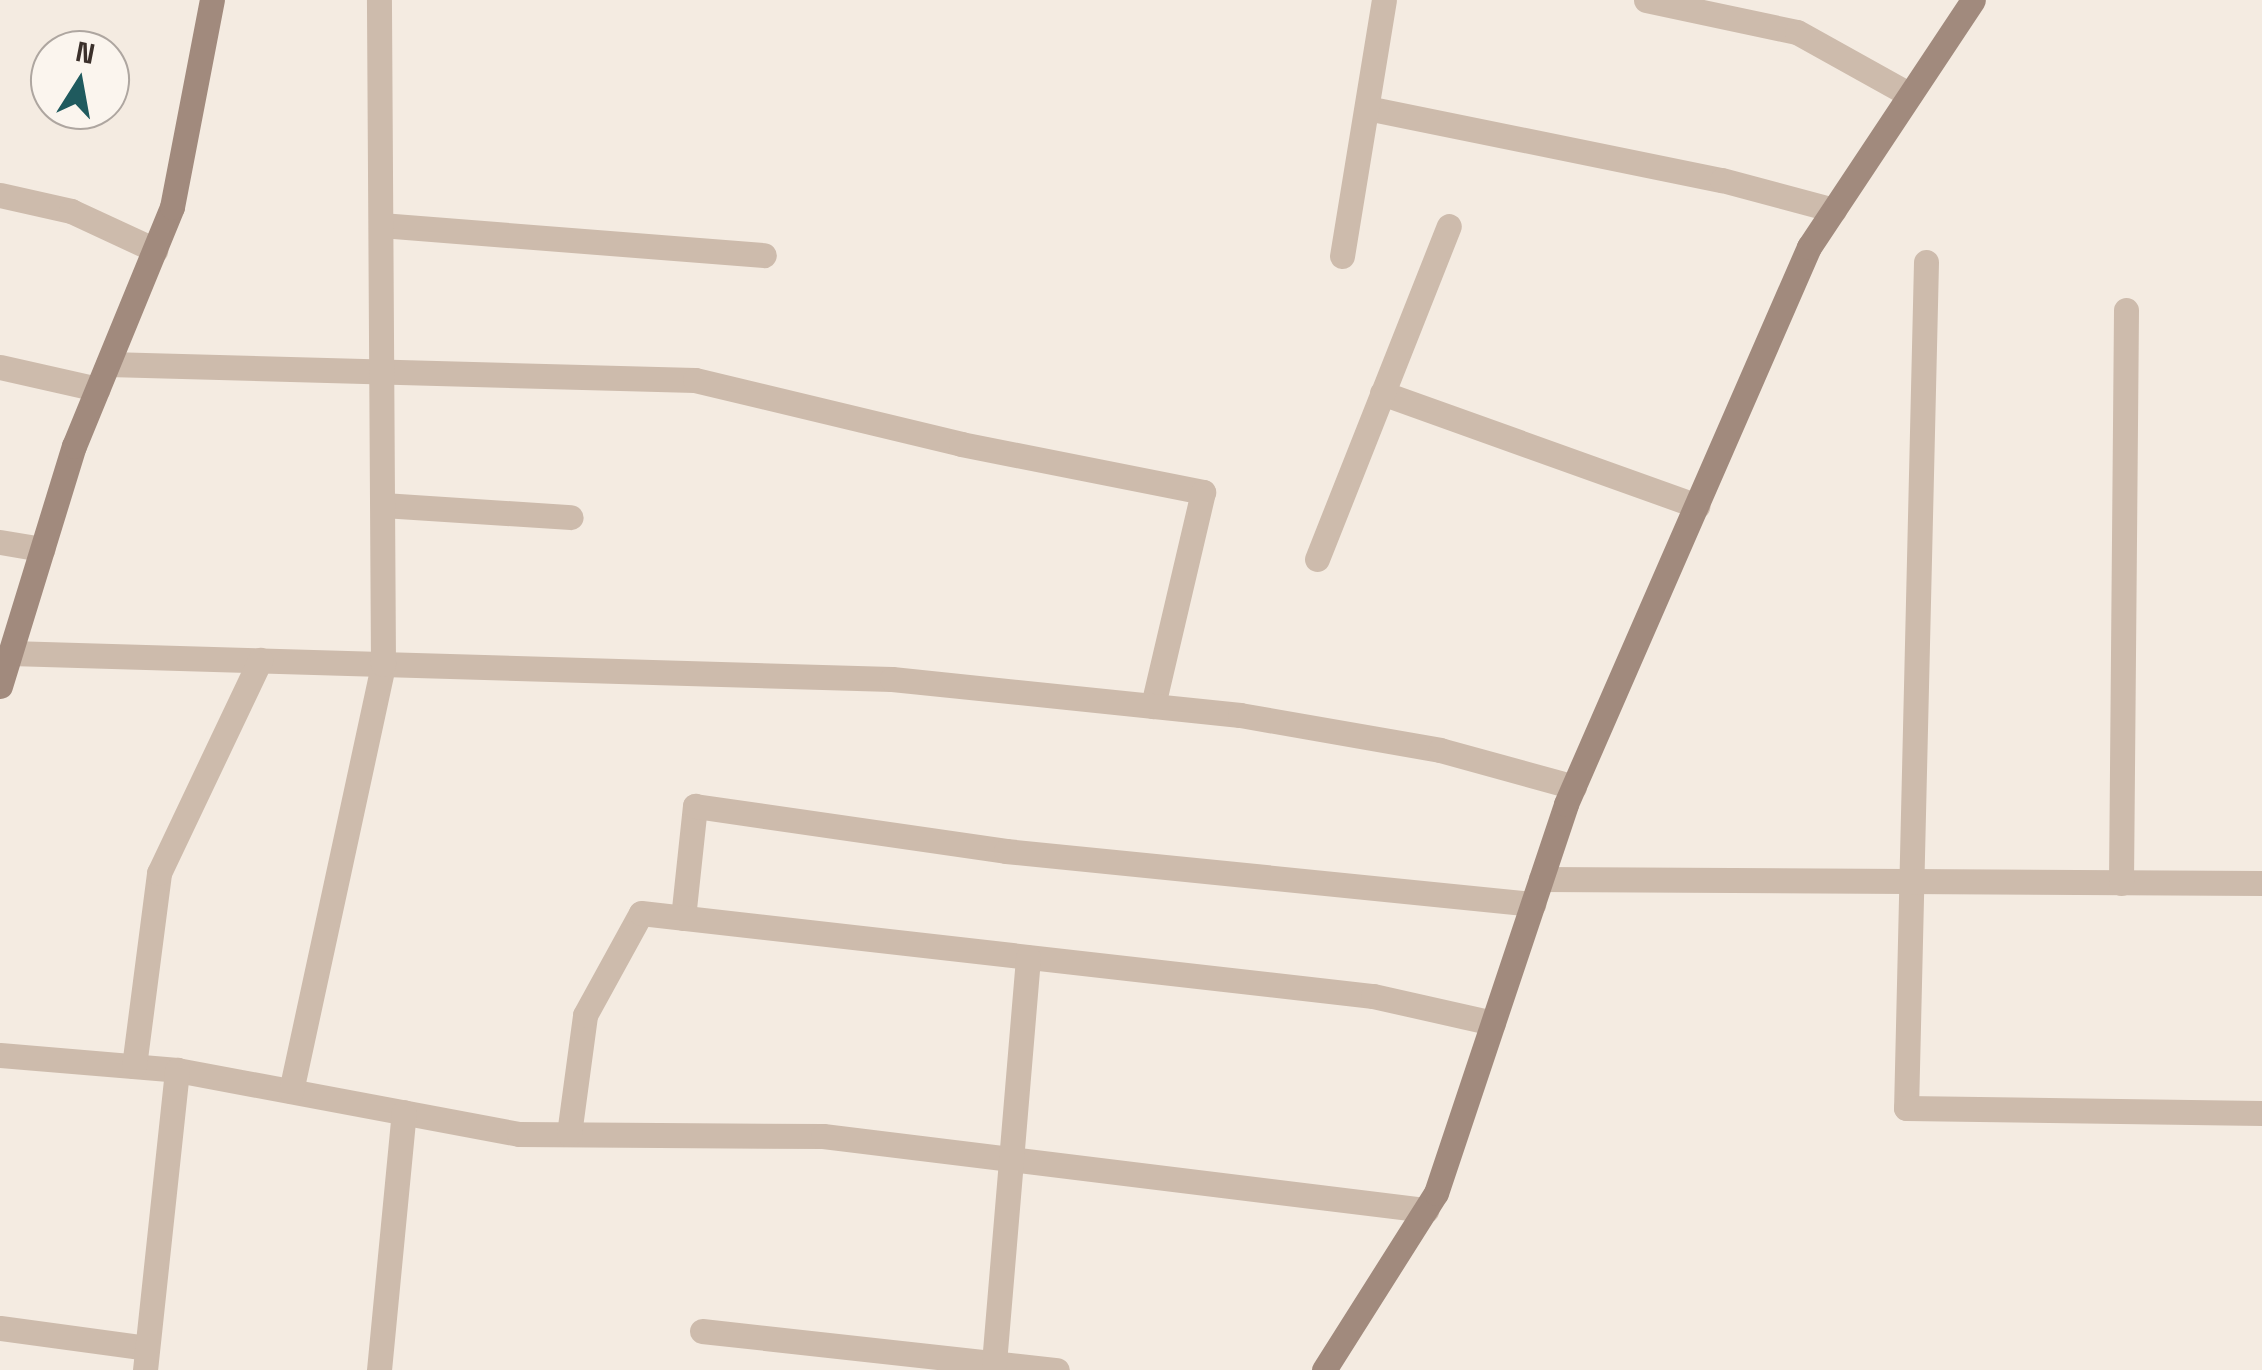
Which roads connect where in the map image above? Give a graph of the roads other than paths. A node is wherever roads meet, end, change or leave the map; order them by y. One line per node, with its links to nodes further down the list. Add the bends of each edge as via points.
1 (212, 0): 12 (street, via 172,207)
2 (379, 0): 10 (street)
3 (1384, 0): 7 (street)
4 (1646, 0): 6 (street, via 1797,32)
5 (1973, 0): 6 (street)
6 (1910, 95): 9 (street)
7 (1366, 108): 9 (street, via 1722,180); 14 (street)
8 (0, 195): 12 (street, via 71,212)
9 (1834, 210): 23 (street, via 1809,247)
10 (381, 225): 13 (street); 19 (street)
11 (1448, 226): 21 (street)
12 (155, 250): 17 (street)
13 (764, 255)
14 (1342, 256)
15 (1926, 262): 35 (street)
16 (2126, 310): 36 (street)
17 (108, 364): 19 (street); 20 (street)
18 (0, 368): 20 (street)
19 (382, 375): 22 (street); 32 (street, via 694,380 1203,492)
20 (98, 389): 26 (street)
21 (1382, 393): 23 (street); 27 (street)
22 (382, 505): 24 (street); 30 (street)
23 (1696, 506): 33 (street)
24 (572, 518)
25 (0, 542): 26 (street)
26 (42, 548): 28 (street)
27 (1316, 560)
28 (10, 653): 29 (street); 31 (street)
29 (260, 660): 30 (street); 43 (street, via 159,872)
30 (383, 664): 32 (street, via 892,679); 45 (street)
31 (0, 686)
32 (1153, 706): 33 (street, via 1440,750)
33 (1574, 787): 34 (street)
34 (1541, 879): 35 (street); 38 (street)
35 (1915, 881): 36 (street); 47 (street, via 1906,1108)
36 (2121, 883): 37 (street)
37 (2262, 884)
38 (1533, 904): 39 (street, via 1006,851 695,806); 41 (street)
39 (683, 918): 40 (street); 48 (street, via 641,913 585,1015)
40 (1028, 957): 41 (street, via 1373,996); 49 (street)
41 (1493, 1023): 50 (street)
42 (0, 1055): 43 (street)
43 (134, 1066): 44 (street)
44 (177, 1070): 45 (street); 53 (street)
45 (291, 1091): 46 (street)
46 (404, 1112): 48 (street, via 519,1134); 55 (street)
47 (2262, 1113)
48 (569, 1134): 49 (street, via 823,1136)
49 (1012, 1159): 50 (street); 54 (street)
50 (1426, 1210): 57 (street)
51 (0, 1328): 53 (street)
52 (702, 1331): 54 (street)
53 (146, 1359)
54 (994, 1363): 56 (street)
55 (379, 1370)
56 (1057, 1370)
57 (1324, 1370)

